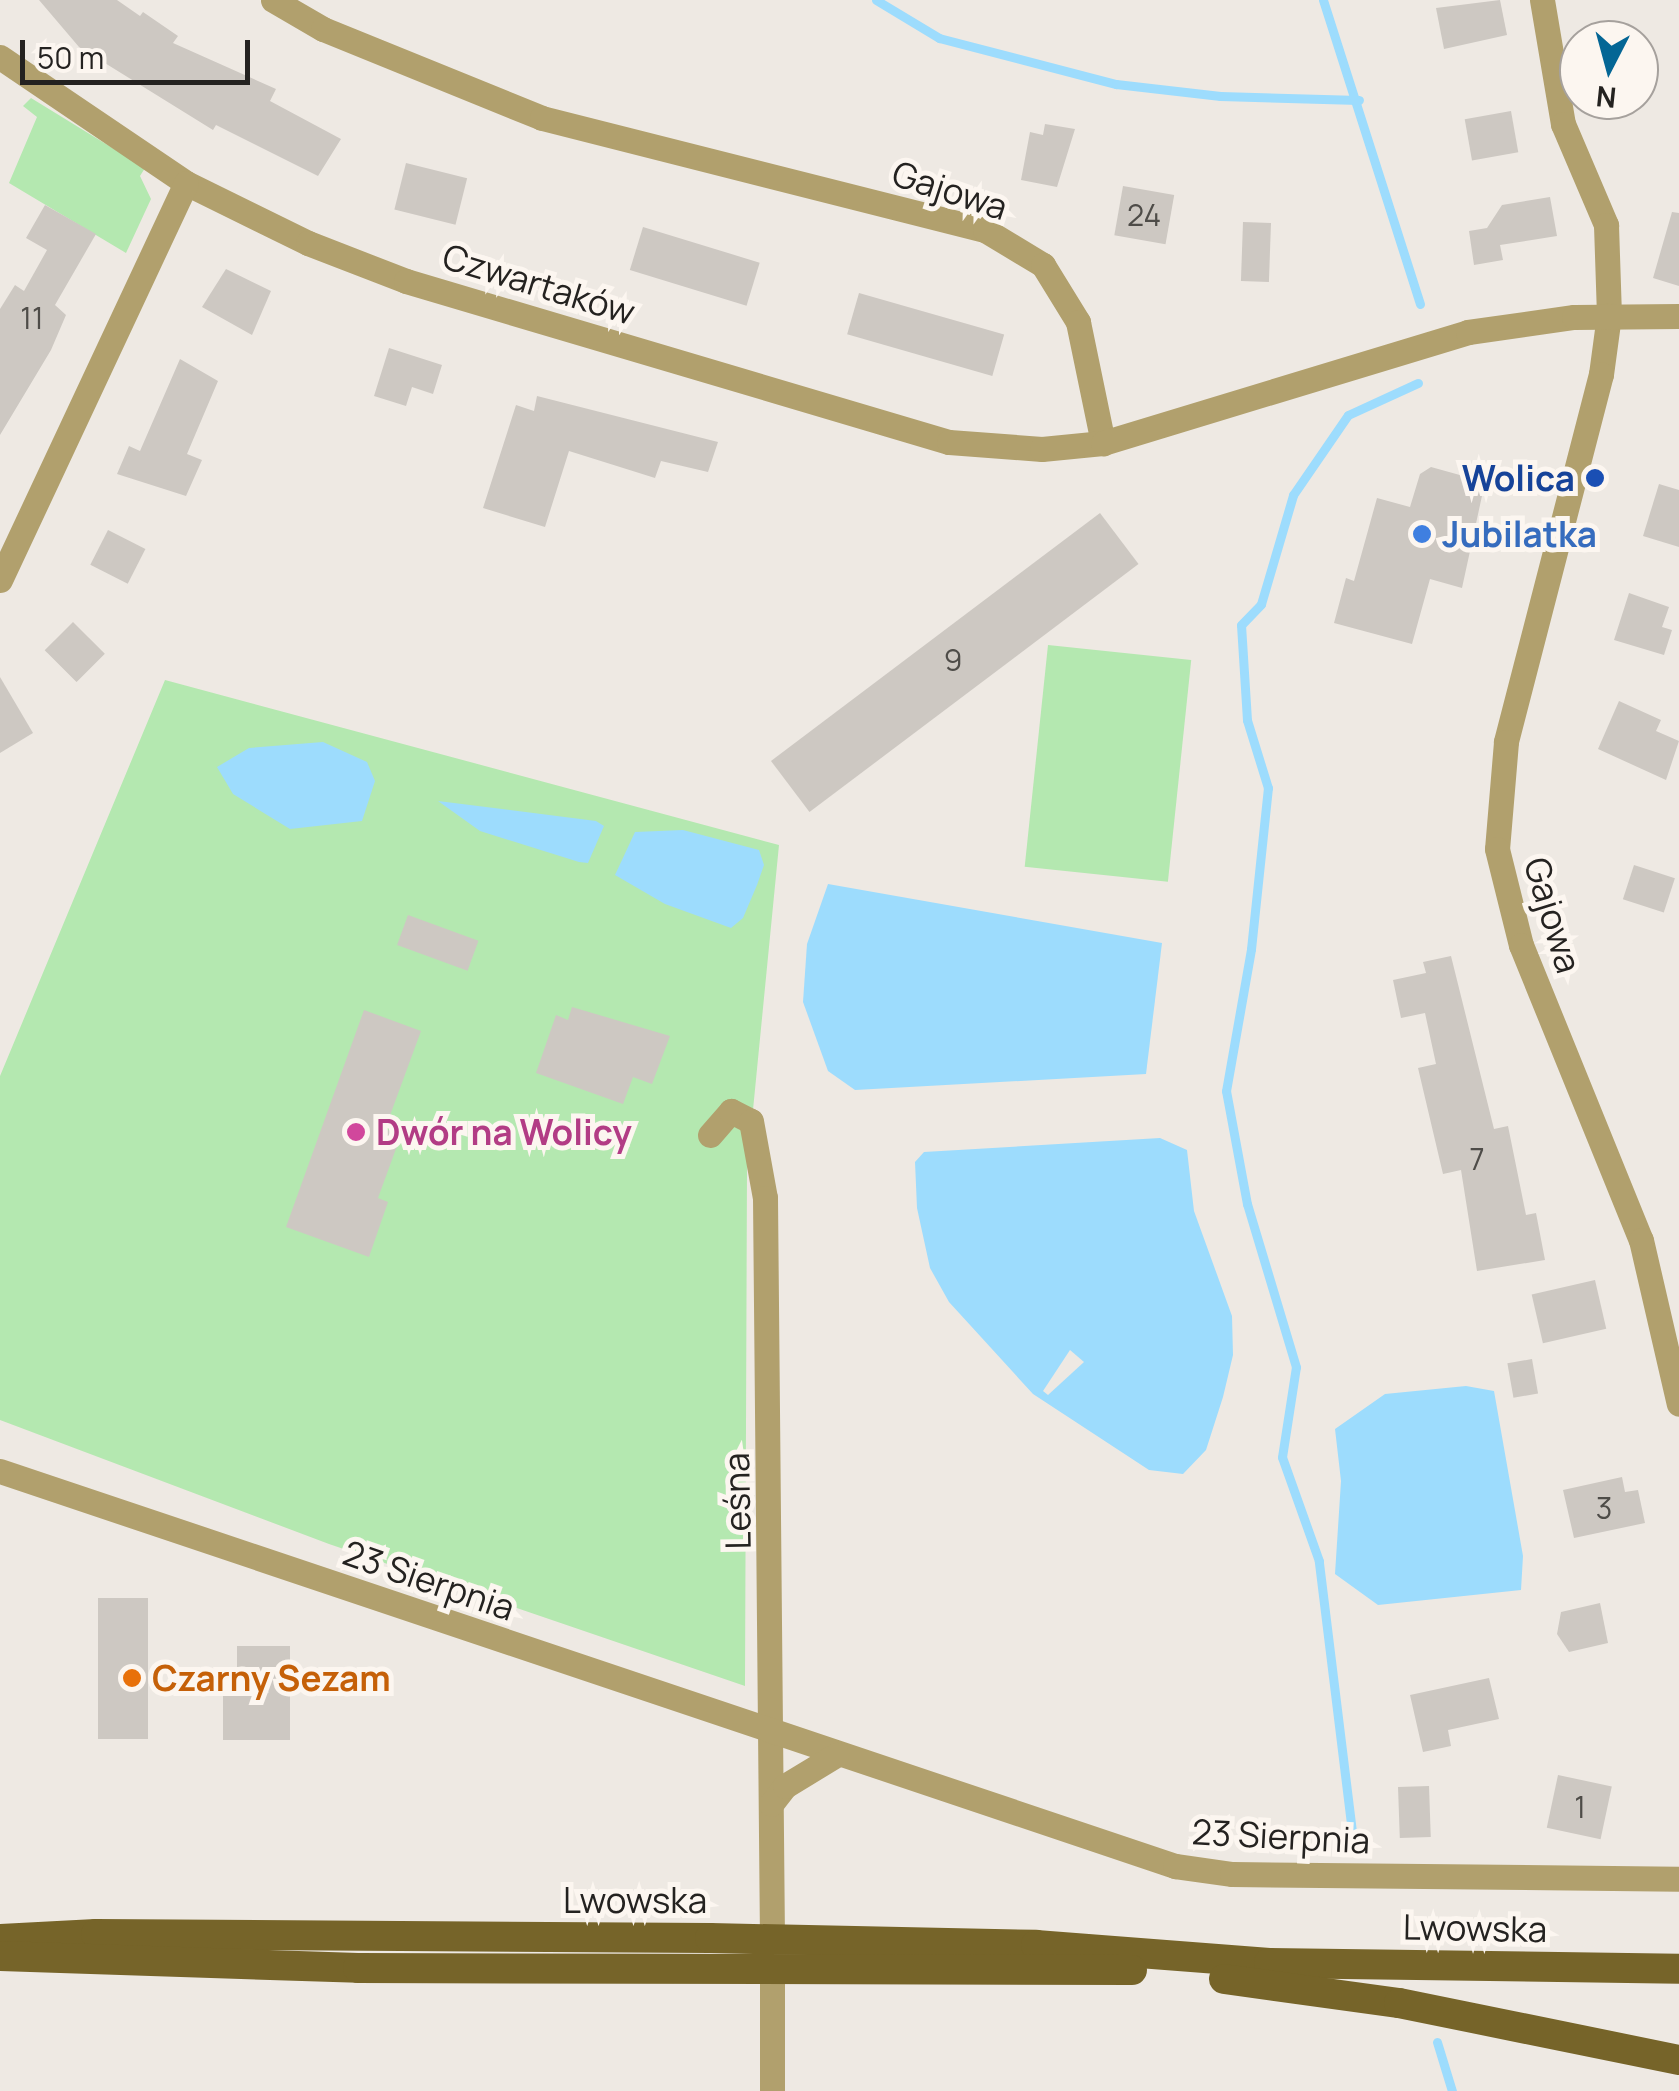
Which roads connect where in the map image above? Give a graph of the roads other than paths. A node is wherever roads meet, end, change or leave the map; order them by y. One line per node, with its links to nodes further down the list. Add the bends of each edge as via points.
1 (272, 0): 7 (street, Gajowa, via 323,29 542,118 986,230 1042,265 1078,322)
2 (1542, 0): 5 (street, Gajowa, via 1564,124 1606,225)
3 (0, 58): 4 (street, Czwartaków)
4 (186, 184): 7 (street, Czwartaków, via 406,281 949,442 1042,448); 8 (street)
5 (1609, 316): 6 (street); 7 (street, via 1523,322 1428,345); 10 (street, Gajowa, via 1601,374 1506,742 1497,849 1520,945 1640,1240)
6 (1679, 316)
7 (1103, 443)
8 (0, 580)
9 (710, 1135): 12 (street, Leśna, via 730,1110 752,1121 765,1198)
10 (1679, 1404)
11 (0, 1470): 12 (street, 23 Sierpnia)
12 (770, 1730): 13 (street, 23 Sierpnia); 14 (street, Leśna)
13 (836, 1755): 14 (street, via 785,1786); 15 (street, 23 Sierpnia, via 1175,1866 1232,1874)
14 (771, 1804): 17 (street, Leśna)
15 (1679, 1879)
16 (0, 1938): 17 (main road, Lwowska)
17 (772, 1940): 19 (main road, Lwowska, via 1036,1944)
18 (0, 1956): 22 (main road, Lwowska, via 98,1964)
19 (1270, 1963): 20 (main road, Lwowska); 21 (main road, Lwowska)
20 (1679, 1968)
21 (1151, 1970): 22 (main road, Lwowska); 23 (main road, via 1399,2004)
22 (772, 1972): 24 (street)
23 (1679, 2060)
24 (772, 2091)

